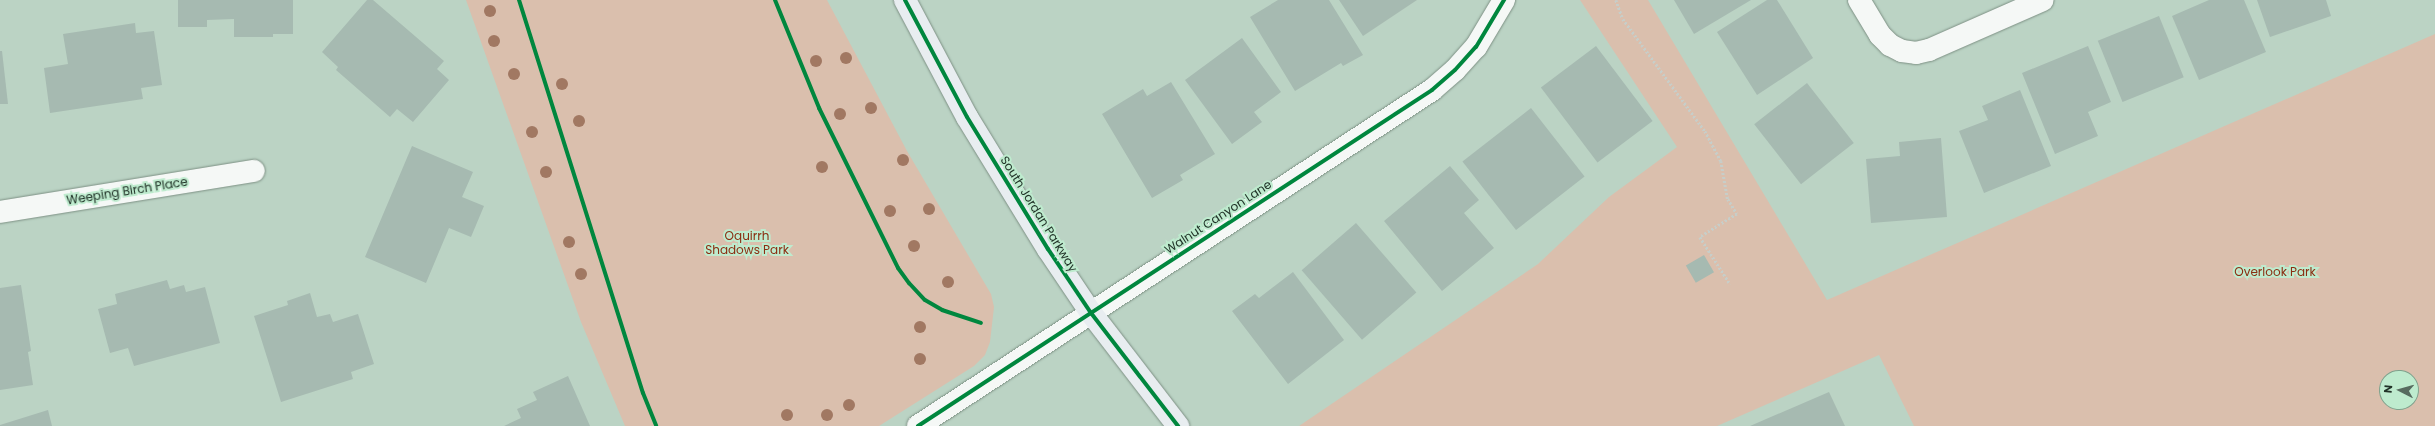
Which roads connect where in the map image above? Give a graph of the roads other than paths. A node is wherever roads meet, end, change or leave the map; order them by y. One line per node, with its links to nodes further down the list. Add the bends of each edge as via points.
1 (904, 0): 7 (main road, South Jordan Parkway, via 1006,184)
2 (1504, 0): 7 (street, Walnut Canyon Lane, via 1476,47 1432,90)
3 (1859, 0): 4 (street, via 1880,35 1890,45 1902,51 1916,53 1929,50)
4 (2044, 0)
5 (254, 171): 6 (street, Weeping Birch Place)
6 (0, 212)
7 (1091, 313): 8 (street, Walnut Canyon Lane); 9 (main road, South Jordan Parkway)
8 (918, 426)
9 (1178, 426)

